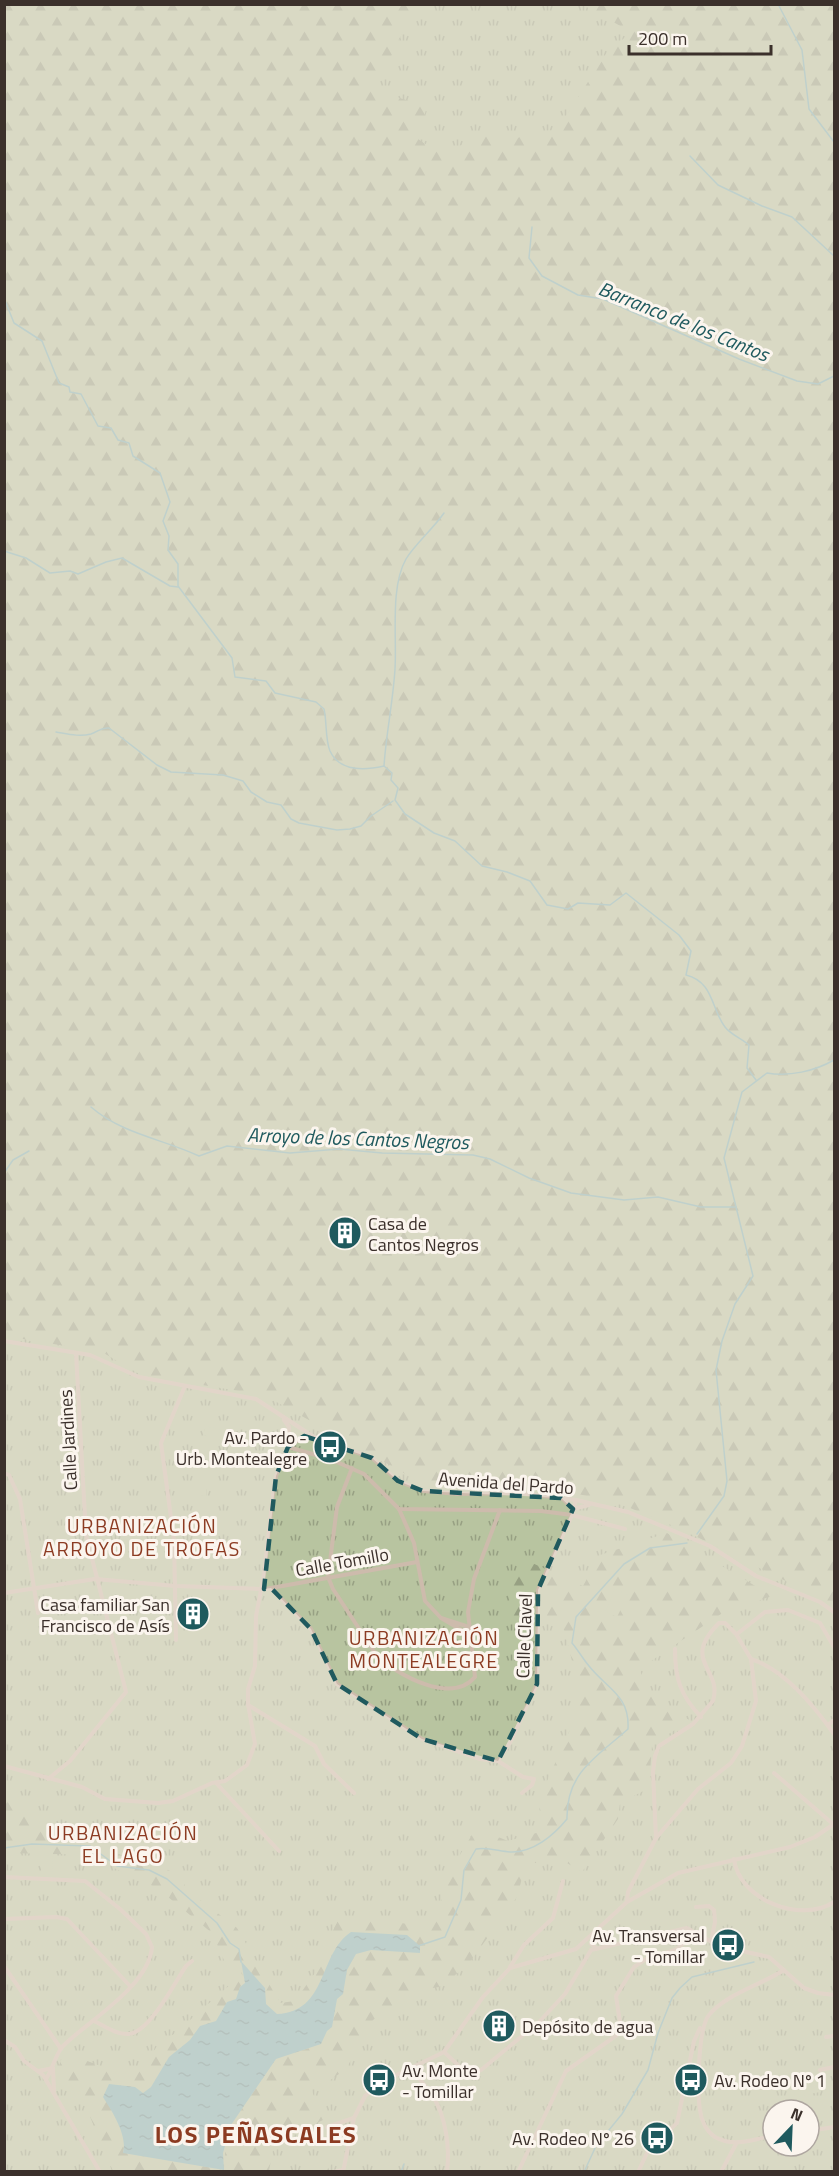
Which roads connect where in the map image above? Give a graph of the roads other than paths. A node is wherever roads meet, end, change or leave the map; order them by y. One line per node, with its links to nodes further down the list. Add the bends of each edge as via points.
1 (4, 1341): 2 (street, Avenida del Pardo)
2 (76, 1353): 3 (street, Avenida del Pardo, via 102,1359 139,1377); 21 (street, Calle Jardines, via 86,1536)
3 (185, 1386): 4 (street, Avenida del Pardo); 22 (street, via 161,1443)
4 (263, 1402): 5 (street, Avenida del Pardo); 6 (street, via 287,1422)
5 (297, 1428): 6 (street); 7 (street, Avenida del Pardo)
6 (292, 1435): 8 (street); 9 (street)
7 (314, 1437): 8 (street); 12 (street, Avenida del Pardo, via 372,1458 398,1480 423,1491)
8 (295, 1440): 9 (street)
9 (288, 1447): 10 (street); 25 (street, via 276,1476)
10 (352, 1468): 15 (street, via 364,1474); 20 (street, via 337,1507)
11 (4, 1473): 23 (street, via 9,1475 20,1498)
12 (561, 1498): 13 (street, Avenida del Pardo); 17 (street)
13 (576, 1500): 14 (street, Avenida del Pardo); 17 (street, Calle Clavel)
14 (596, 1504): 17 (street, via 581,1505); 27 (street, Avenida del Pardo, via 664,1525 710,1546 756,1576)
15 (399, 1509): 16 (street); 19 (street, via 414,1543)
16 (500, 1510): 17 (street); 30 (street, via 474,1579)
17 (573, 1512): 18 (street); 42 (street, Calle Clavel, via 536,1597 537,1684)
18 (625, 1529)
19 (417, 1562): 20 (street, Calle Tomillo); 29 (street, via 425,1601)
20 (328, 1577): 24 (street, Calle Tomillo); 32 (street, via 377,1656 428,1684 447,1689 473,1680 476,1670)
21 (95, 1579): 22 (street); 23 (street); 45 (street, Calle Jardines, via 126,1692 70,1761)
22 (176, 1586): 25 (street); 33 (street)
23 (33, 1587): 26 (street); 28 (street)
24 (271, 1588): 25 (street); 42 (street, via 310,1629 337,1684 422,1739 480,1760)
25 (262, 1589): 37 (street)
26 (4, 1593)
27 (834, 1612)
28 (38, 1613)
29 (441, 1618): 30 (street); 32 (street)
30 (469, 1627): 32 (street)
31 (736, 1634): 34 (street, via 765,1612 788,1610 820,1623); 36 (street); 38 (street, via 722,1622 702,1649 715,1695)
32 (470, 1635)
33 (176, 1640)
34 (834, 1647)
35 (675, 1649): 38 (street, via 675,1676)
36 (751, 1659): 40 (street, via 766,1664 808,1701); 50 (street, via 756,1701 742,1746)
37 (248, 1704): 46 (street, via 255,1744 252,1759); 47 (street, via 315,1746 324,1764)
38 (701, 1717): 50 (street, via 665,1741 655,1756)
39 (834, 1720): 40 (street)
40 (828, 1725): 41 (street)
41 (834, 1734)
42 (498, 1761): 48 (street, via 523,1777 534,1779)
43 (4, 1766): 45 (street)
44 (774, 1773): 49 (street)
45 (48, 1779): 46 (street, via 82,1787 105,1800 129,1803 173,1801)
46 (217, 1784): 51 (street)
47 (354, 1793)
48 (522, 1793)
49 (834, 1824): 52 (street, via 790,1847)
50 (656, 1838): 55 (street, via 628,1892)
51 (279, 1851)
52 (734, 1859): 55 (street, via 678,1873); 56 (street, via 745,1887 771,1902 806,1910)
53 (4, 1877): 74 (street, via 77,1879 106,1896 150,1941 150,1959)
54 (563, 1881): 68 (street, via 549,1924)
55 (627, 1902): 60 (street)
56 (834, 1902)
57 (696, 1907): 61 (street, via 710,1906 714,1910 716,1922)
58 (4, 1919): 74 (street, via 67,1919)
59 (698, 1932): 61 (street); 64 (street, via 687,1928); 100 (street, via 675,1950 634,1967 616,1996 621,2029 566,2071)
60 (593, 1936): 62 (street); 63 (street)
61 (711, 1942): 73 (street, via 769,1957)
62 (584, 1944): 63 (street); 65 (street); 67 (street)
63 (591, 1944): 64 (street); 66 (street)
64 (596, 1948): 66 (street)
65 (576, 1949): 67 (street); 70 (street)
66 (591, 1950): 67 (street)
67 (585, 1952): 84 (street, via 565,1994 539,2022 481,2070 471,2073)
68 (515, 1956): 70 (street); 72 (street)
69 (192, 1961): 76 (street, via 150,2020 136,2032 120,2033)
70 (519, 1963): 72 (street)
71 (4, 1966): 83 (street)
72 (510, 1968): 84 (street, via 483,1996)
73 (783, 1970): 75 (street, via 804,1988); 77 (street, via 718,2006)
74 (130, 1986): 76 (street, via 115,2005)
75 (834, 1995)
76 (94, 2021): 83 (street)
77 (703, 2025): 81 (street); 82 (street)
78 (834, 2036): 79 (street)
79 (826, 2037)
80 (4, 2040): 89 (street)
81 (701, 2042): 82 (street); 95 (street, via 702,2119 713,2136)
82 (693, 2047): 101 (street, via 677,2123 648,2151)
83 (61, 2049): 86 (street)
84 (444, 2052): 87 (street)
85 (834, 2067): 88 (street)
86 (53, 2068): 89 (street); 90 (street); 91 (street)
87 (413, 2069): 92 (street, via 370,2091); 99 (street, via 443,2120)
88 (820, 2070)
89 (39, 2071): 90 (street)
90 (45, 2079): 91 (street)
91 (54, 2092): 97 (street)
92 (354, 2118): 93 (street); 96 (street)
93 (327, 2127)
94 (761, 2139): 95 (street)
95 (736, 2144): 102 (street)
96 (343, 2171): 98 (street)
97 (100, 2172)
98 (333, 2172)
99 (447, 2172)
100 (518, 2172)
101 (638, 2172)
102 (721, 2172)

